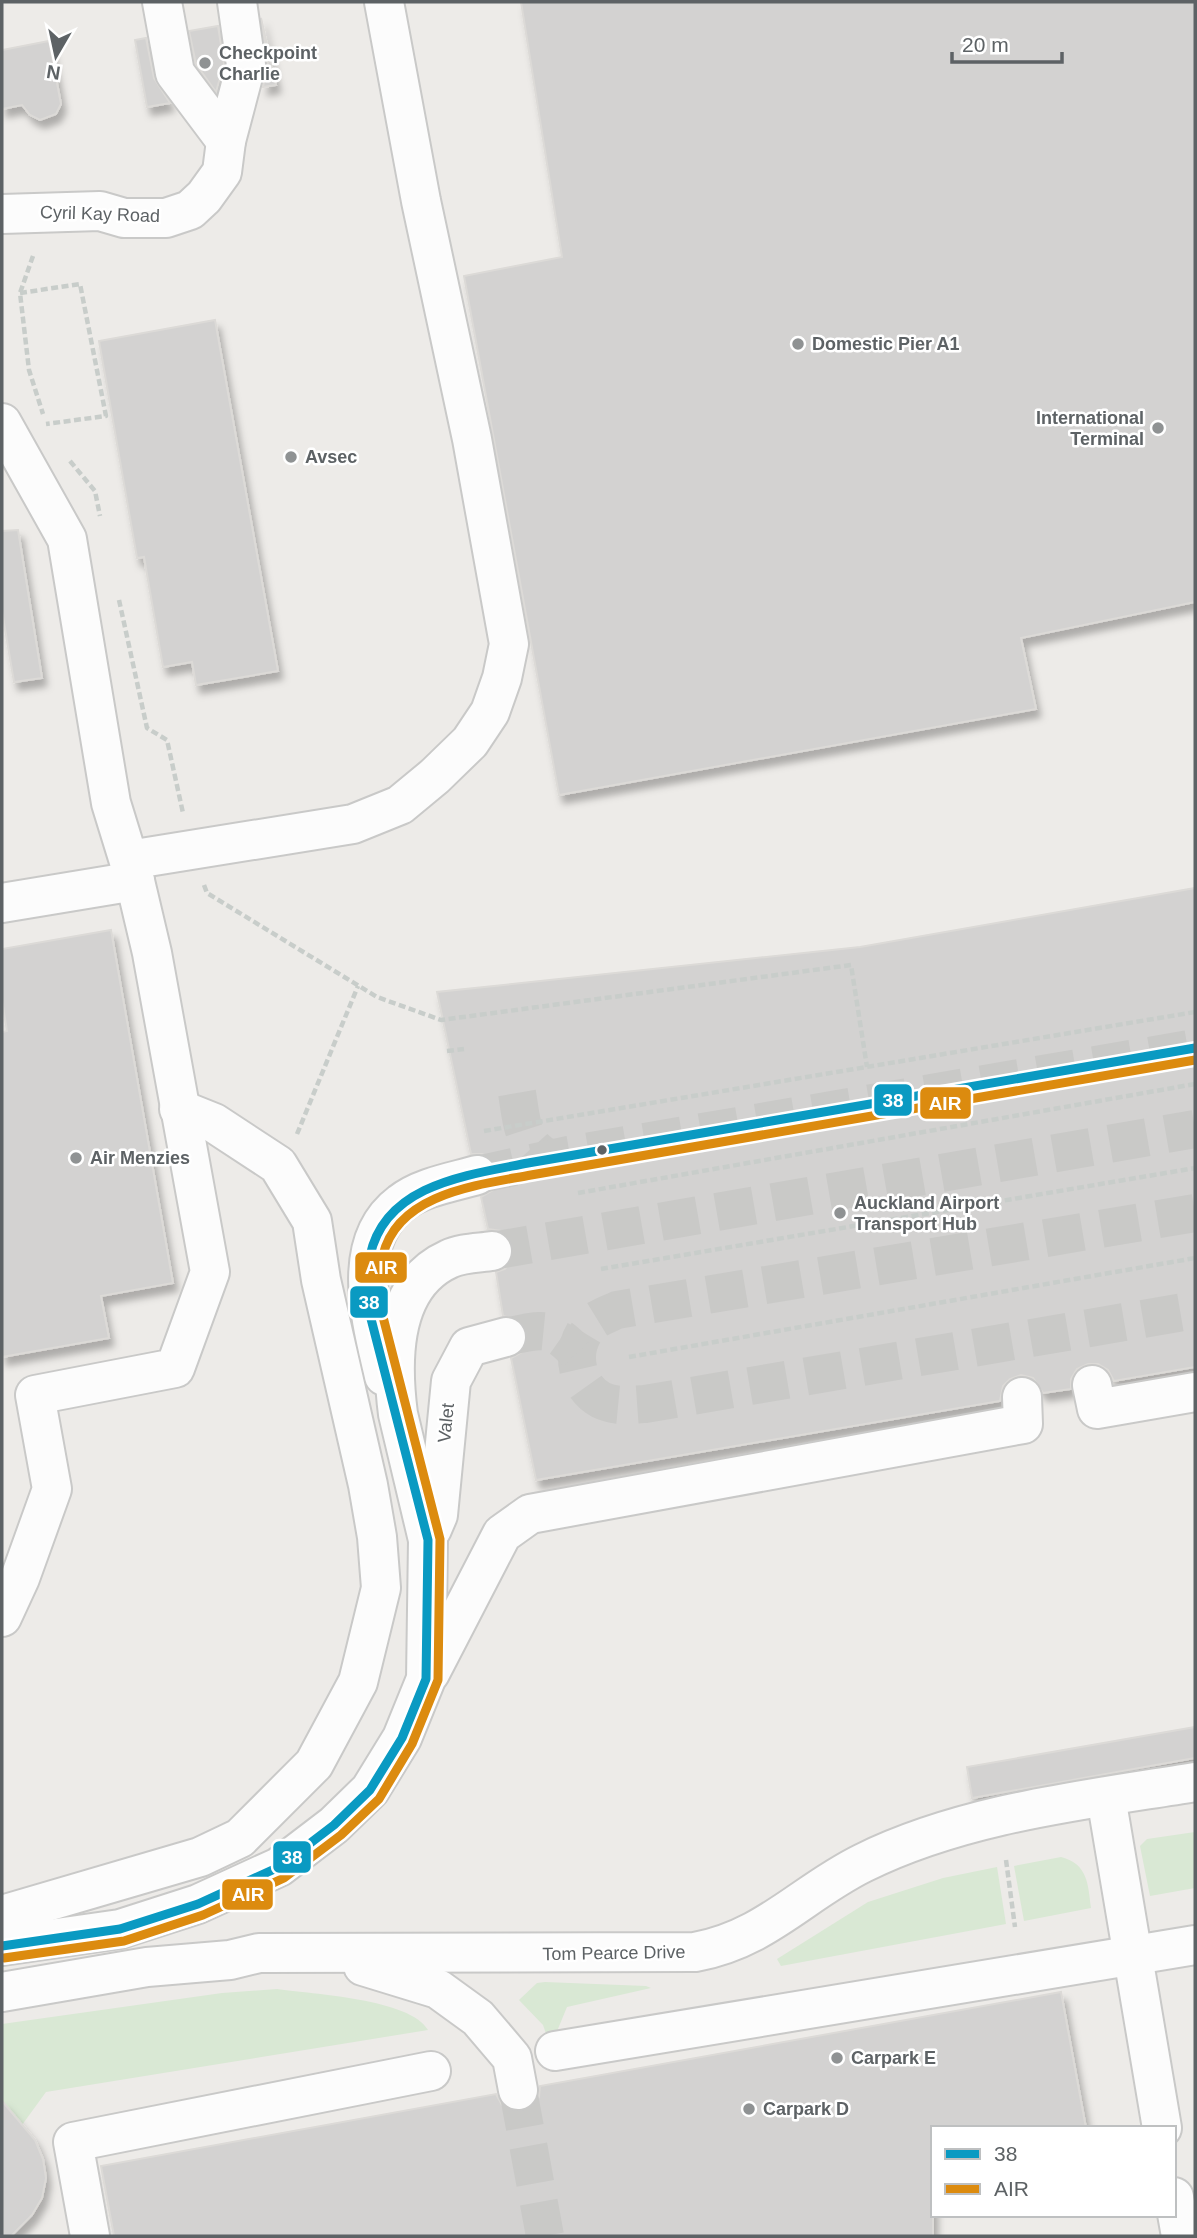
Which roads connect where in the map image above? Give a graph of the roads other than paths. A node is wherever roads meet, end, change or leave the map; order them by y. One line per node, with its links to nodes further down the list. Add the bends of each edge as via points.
1 (162, 2): 4 (street, via 175,74)
2 (237, 2): 4 (street, via 246,65)
3 (384, 2): 7 (street, via 509,644 502,678 490,712 470,742 400,805 353,824 192,849)
4 (224, 157): 5 (street, Cyril Kay Road, via 204,197 190,210 166,218 124,218 100,211)
5 (2, 214)
6 (2, 423): 7 (street, via 67,539 111,803)
7 (132, 870): 8 (street); 9 (street, via 152,953)
8 (2, 903)
9 (179, 1110): 17 (street, via 210,1272 192,1327 176,1368 35,1395 52,1489); 21 (street, via 214,1123 278,1165 312,1221 372,1511 381,1588 358,1682 314,1764 240,1838 200,1857)
10 (477, 1175): 16 (street, via 401,1203 384,1222 373,1247 368,1277 369,1311)
11 (492, 1251): 16 (street, via 450,1258 422,1278 406,1297 398,1331 398,1414)
12 (506, 1337): 16 (street, Valet, via 469,1347 451,1381 438,1515)
13 (1092, 1385): 14 (street, via 1097,1409)
14 (1195, 1392)
15 (1021, 1397): 18 (street, via 1023,1424 530,1514 502,1534)
16 (428, 1541): 18 (street)
17 (2, 1617)
18 (426, 1679): 23 (street, via 402,1738 370,1790 279,1867 198,1904 120,1929)
19 (1195, 1782): 20 (street, Tom Pearce Drive)
20 (1106, 1797): 24 (street, Tom Pearce Drive, via 997,1818 863,1863 744,1939 721,1947 695,1952); 25 (street)
21 (2, 1915)
22 (1195, 1945): 25 (street)
23 (2, 1946)
24 (327, 1954): 26 (street, Tom Pearce Drive, via 259,1954 147,1967); 29 (street, via 438,1989 478,2018 505,2047 512,2058)
25 (1133, 1956): 27 (street); 30 (street)
26 (2, 1992)
27 (555, 2051)
28 (431, 2071): 32 (street, via 73,2142)
29 (518, 2090)
30 (1162, 2126)
31 (1176, 2208): 33 (street)
32 (90, 2236)
33 (1181, 2236)

